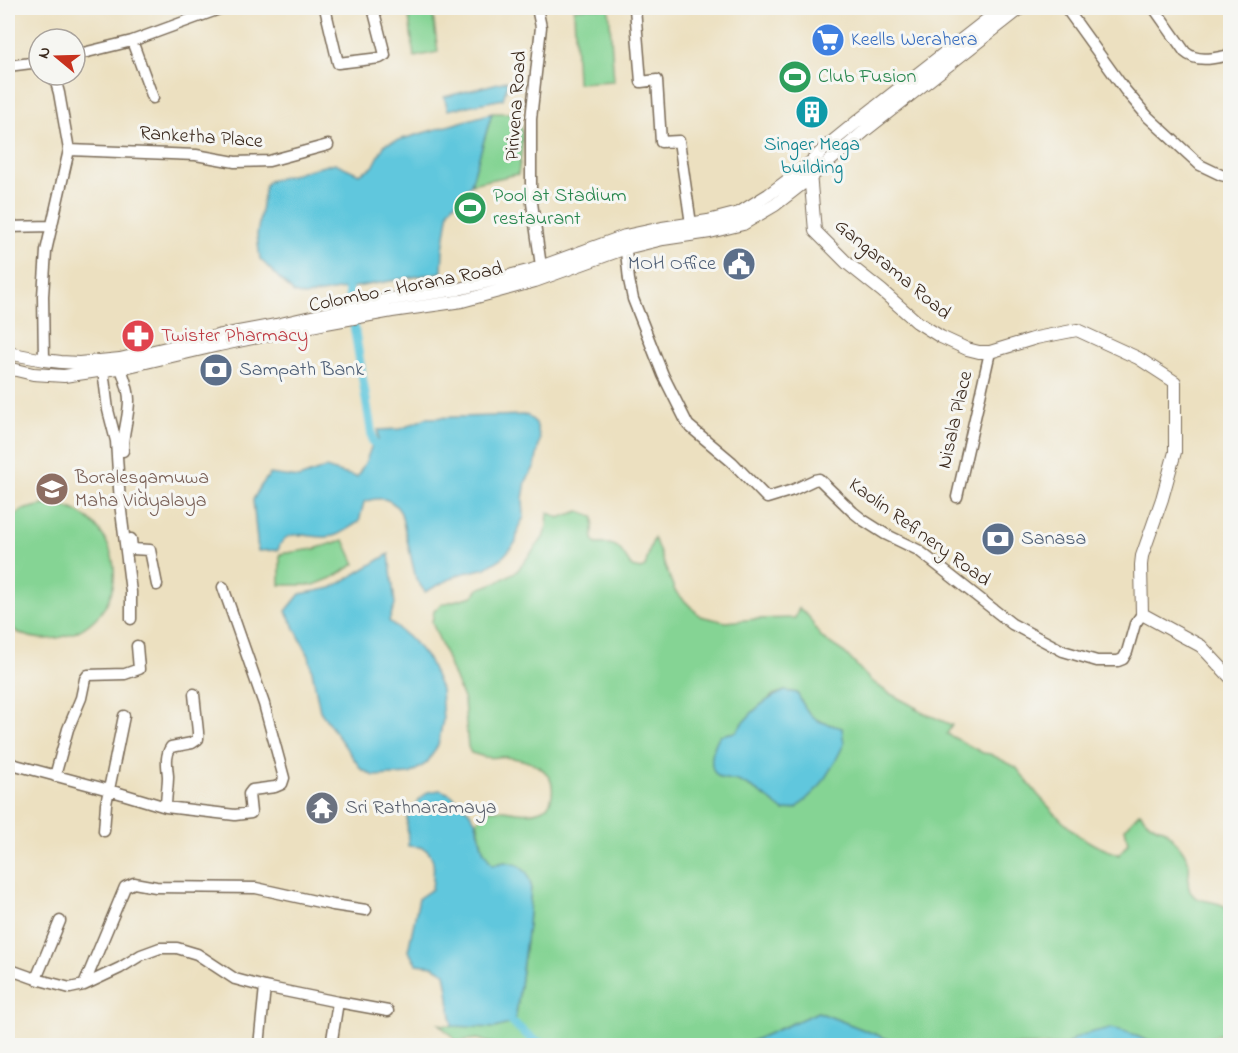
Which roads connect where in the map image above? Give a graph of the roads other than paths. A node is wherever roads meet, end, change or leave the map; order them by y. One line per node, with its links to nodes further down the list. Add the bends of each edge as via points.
1 (222, 8): 10 (street)
2 (324, 8): 3 (street, via 338,63 385,55)
3 (373, 8)
4 (537, 8): 26 (street, Pirivena Road, via 541,27 531,118 531,196)
5 (635, 8): 22 (street, via 641,82 657,80 661,142 679,141)
6 (1002, 8): 16 (main road, Colombo - Horana Road)
7 (1022, 8): 16 (main road, Colombo - Horana Road)
8 (1066, 8): 21 (street, via 1148,117 1200,165)
9 (1154, 8): 12 (street, via 1190,56)
10 (132, 41): 11 (street); 17 (street)
11 (87, 51)
12 (1230, 56)
13 (27, 64): 14 (street)
14 (8, 66)
15 (57, 87): 19 (street)
16 (901, 95): 20 (main road, Colombo - Horana Road, via 835,156)
17 (153, 98)
18 (328, 145): 19 (street, Ranketha Place, via 269,161 235,162 196,155)
19 (69, 150): 23 (street)
20 (810, 171): 22 (main road, Colombo - Horana Road, via 739,213); 25 (main road, Colombo - Horana Road, via 775,205 743,224); 28 (main road, Gangarama Road, via 815,231 917,322 967,349)
21 (1230, 177)
22 (691, 224): 25 (main road, Colombo - Horana Road, via 662,228)
23 (52, 226): 24 (street); 30 (street, via 43,296)
24 (8, 227)
25 (625, 242): 26 (main road, Colombo - Horana Road); 37 (street, Kaolin Refinery Road, via 633,298 687,425 732,462 767,498 819,479 863,520 918,550 1012,624 1063,651 1097,661 1123,659)
26 (544, 271): 27 (main road, Colombo - Horana Road, via 462,301)
27 (341, 316): 30 (main road, Colombo - Horana Road, via 217,336 120,359 79,363); 32 (main road, Colombo - Horana Road)
28 (990, 352): 34 (street, Nisala Place); 37 (main road, Gangarama Road, via 1077,330 1138,358 1174,382 1175,452 1142,556)
29 (8, 354): 30 (main road, Colombo - Horana Road)
30 (44, 360)
31 (8, 368): 33 (main road, Colombo - Horana Road, via 64,376)
32 (121, 368): 33 (main road, Colombo - Horana Road); 35 (street, via 129,400 122,440 132,549 150,550)
33 (103, 370): 38 (street, via 116,441)
34 (957, 497)
35 (157, 585)
36 (224, 587): 46 (street, via 264,704 284,778 275,787 252,790 251,813 235,815)
37 (1142, 614): 40 (main road, via 1201,646)
38 (131, 619)
39 (137, 646): 44 (street, via 139,669 125,674 88,675 85,679)
40 (1230, 677)
41 (194, 694): 46 (street, via 198,739 171,747 168,752)
42 (124, 716): 45 (street)
43 (8, 763): 44 (street)
44 (55, 776): 45 (street)
45 (109, 790): 46 (street); 47 (street)
46 (165, 807)
47 (104, 831)
48 (366, 910): 52 (street, via 256,888 156,887 134,883 125,887)
49 (60, 921): 51 (street)
50 (8, 969): 51 (street)
51 (36, 979): 52 (street, via 70,988)
52 (84, 985): 53 (street, via 141,955 160,948 177,948 198,954 235,979)
53 (265, 987): 54 (street); 56 (street)
54 (338, 1002): 55 (street); 57 (street)
55 (388, 1011)
56 (259, 1046)
57 (332, 1046)

